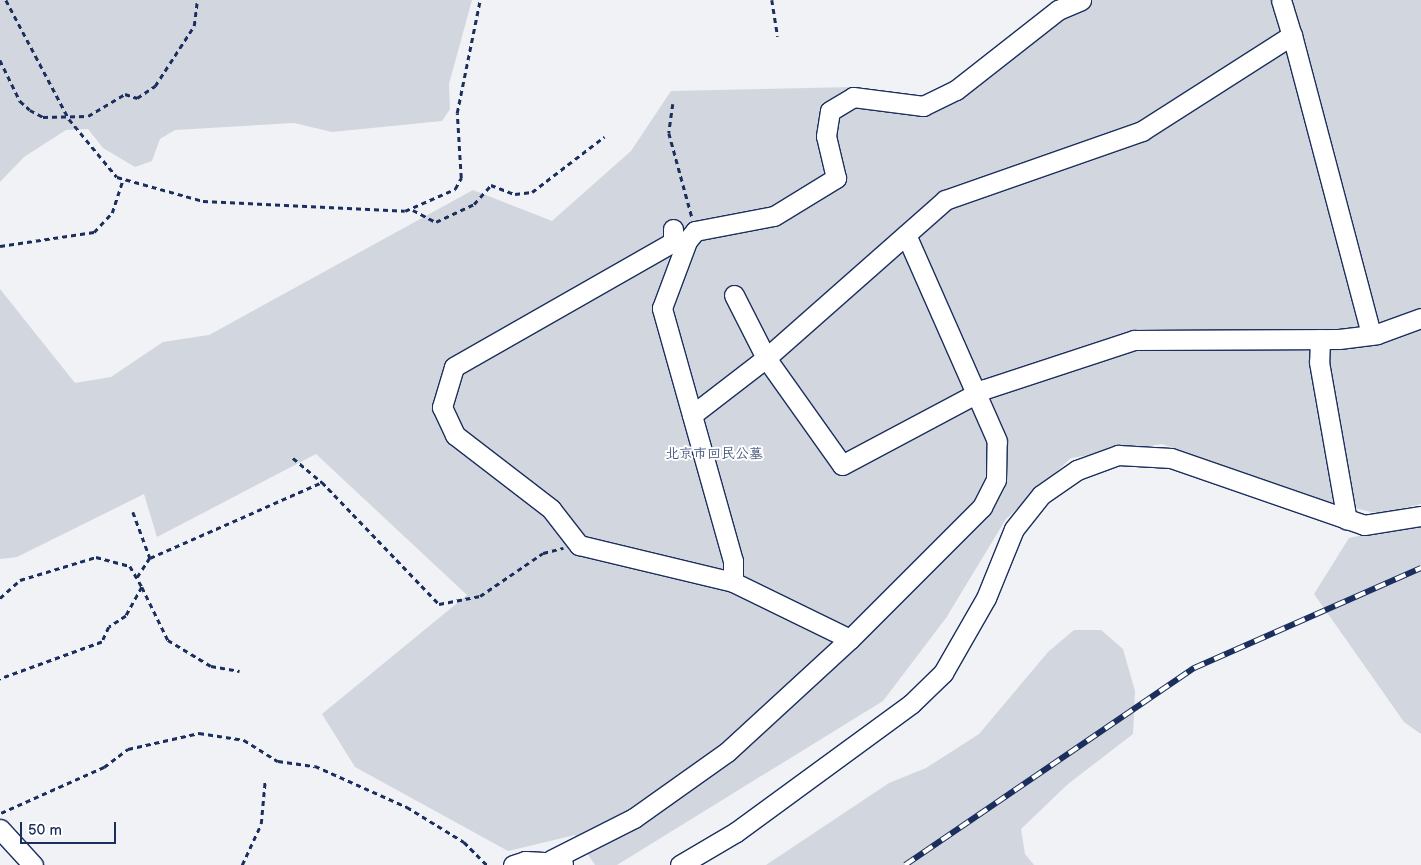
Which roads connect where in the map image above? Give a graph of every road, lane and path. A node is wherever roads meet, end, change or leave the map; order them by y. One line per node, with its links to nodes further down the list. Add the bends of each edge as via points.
1 (6, 0): 11 (path)
2 (197, 0): 11 (path, via 194,26 155,86 136,98 126,94 88,116)
3 (480, 0): 14 (path, via 457,113 461,178 455,189)
4 (772, 0): 8 (path)
5 (1081, 0): 16 (street, via 1058,10 956,90 923,106 853,97 830,111 826,136 836,178 774,216)
6 (1281, 0): 7 (street)
7 (1292, 35): 17 (street, via 1142,131 945,200); 21 (street)
8 (778, 37)
9 (0, 60): 11 (path, via 20,101 30,110 43,117)
10 (673, 104): 16 (path, via 670,133 684,174)
11 (69, 119): 13 (path)
12 (604, 137): 14 (path, via 532,192 515,194 492,185 474,204 436,222)
13 (123, 179): 14 (path, via 203,201); 18 (path, via 112,213 94,232)
14 (411, 210)
15 (673, 229): 31 (street, via 673,242 454,368 442,406 455,435 551,510)
16 (695, 231): 25 (street, via 665,291 662,308)
17 (906, 235): 23 (street); 24 (street)
18 (0, 246)
19 (734, 295): 23 (street)
20 (1421, 318): 21 (street)
21 (1371, 335): 22 (street)
22 (1320, 339): 24 (street, via 1134,340); 30 (street, via 1319,362)
23 (766, 358): 24 (street, via 842,465); 25 (street)
24 (979, 392): 37 (street, via 997,441 996,480 982,507)
25 (692, 415): 34 (street, via 733,561)
26 (293, 458): 27 (path)
27 (322, 482): 31 (path, via 439,604 480,596 543,553); 32 (path)
28 (133, 512): 32 (path)
29 (1421, 516): 30 (street, via 1382,526)
30 (1347, 520): 48 (street, via 1171,458 1118,455 1078,470 1041,496 1014,529 986,598 943,672 903,709 736,832)
31 (579, 545): 34 (street)
32 (150, 558): 33 (path)
33 (137, 578): 35 (path); 36 (path, via 130,566 96,557 20,580)
34 (732, 582): 37 (street)
35 (142, 587): 38 (path, via 168,640 211,666); 39 (path, via 126,616 109,627 102,642)
36 (0, 598)
37 (850, 639): 43 (street, via 727,752 634,818)
38 (240, 671)
39 (0, 679)
40 (265, 780): 45 (path, via 260,824)
41 (0, 814): 46 (path, via 104,766 128,749 199,733 244,740 278,761 315,766 407,807 464,842)
42 (0, 829): 44 (street)
43 (558, 863): 47 (street)
44 (33, 865)
45 (242, 865)
46 (487, 865)
47 (513, 865)
48 (680, 865)

